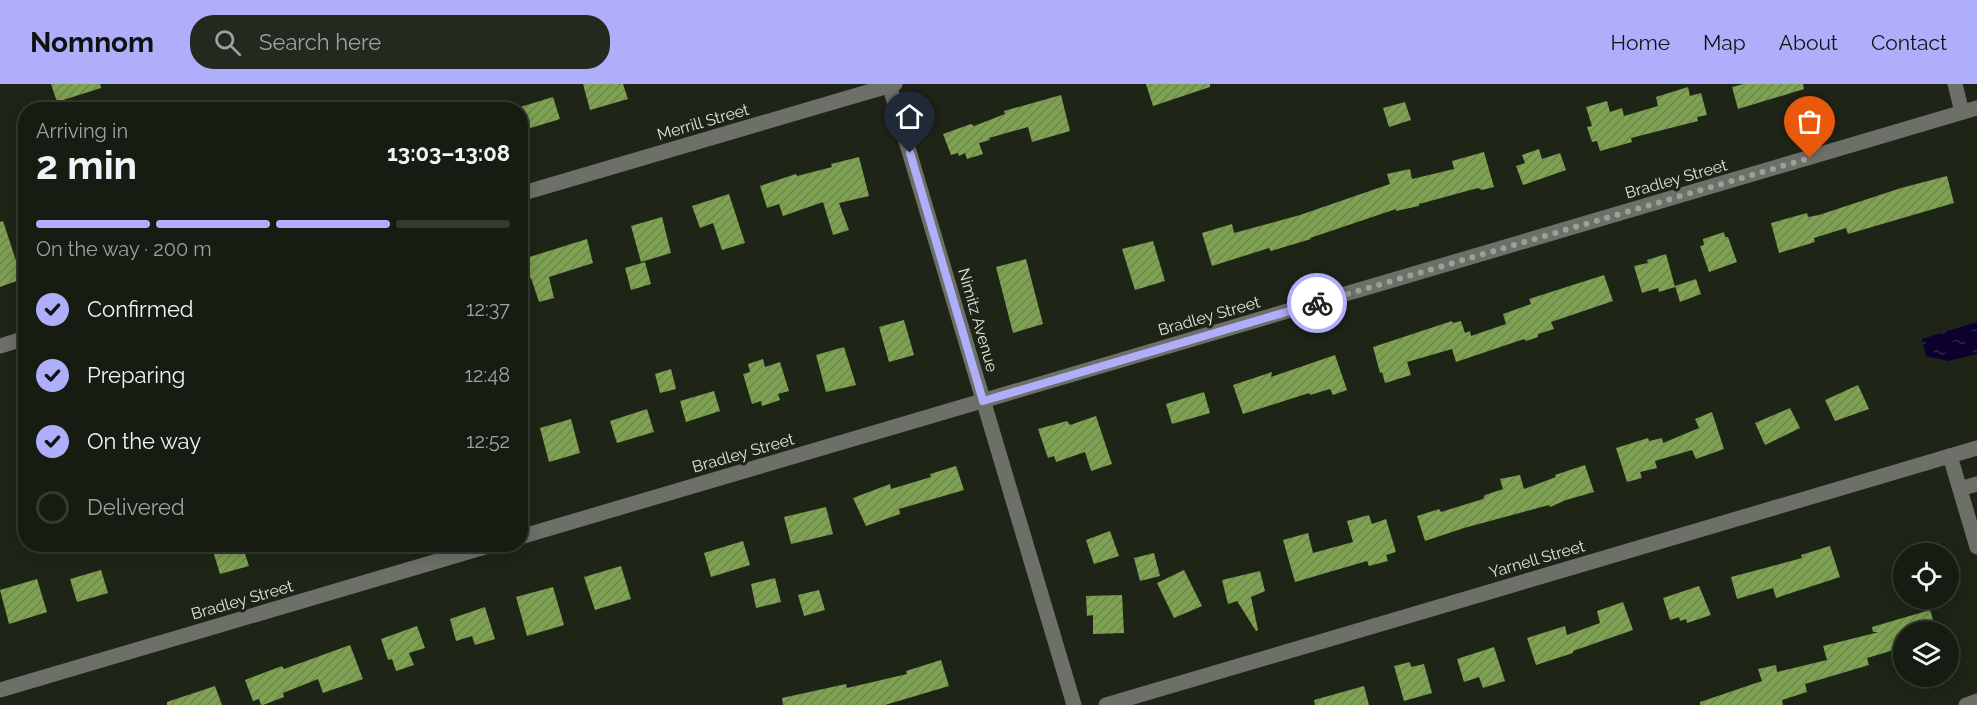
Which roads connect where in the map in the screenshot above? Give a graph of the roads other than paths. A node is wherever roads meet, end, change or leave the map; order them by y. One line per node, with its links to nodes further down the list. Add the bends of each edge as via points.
1 (891, 84): 4 (street, Merrill Street); 7 (street, Nimitz Avenue)
2 (1955, 84): 3 (street)
3 (1970, 110): 7 (street, Bradley Street)
4 (528, 192)
5 (18, 340): 6 (street)
6 (0, 346)
7 (983, 401): 12 (street, Bradley Street); 17 (street, Nimitz Avenue)
8 (1977, 448): 9 (street, Yarnell Street)
9 (1950, 456): 11 (street); 18 (street, Yarnell Street)
10 (1977, 484): 11 (street)
11 (1960, 489): 13 (street)
12 (528, 535)
13 (1977, 547)
14 (468, 552): 15 (street, Bradley Street)
15 (0, 690)
16 (1977, 701): 19 (street)
17 (1074, 705)
18 (1106, 705)
19 (1966, 705)

